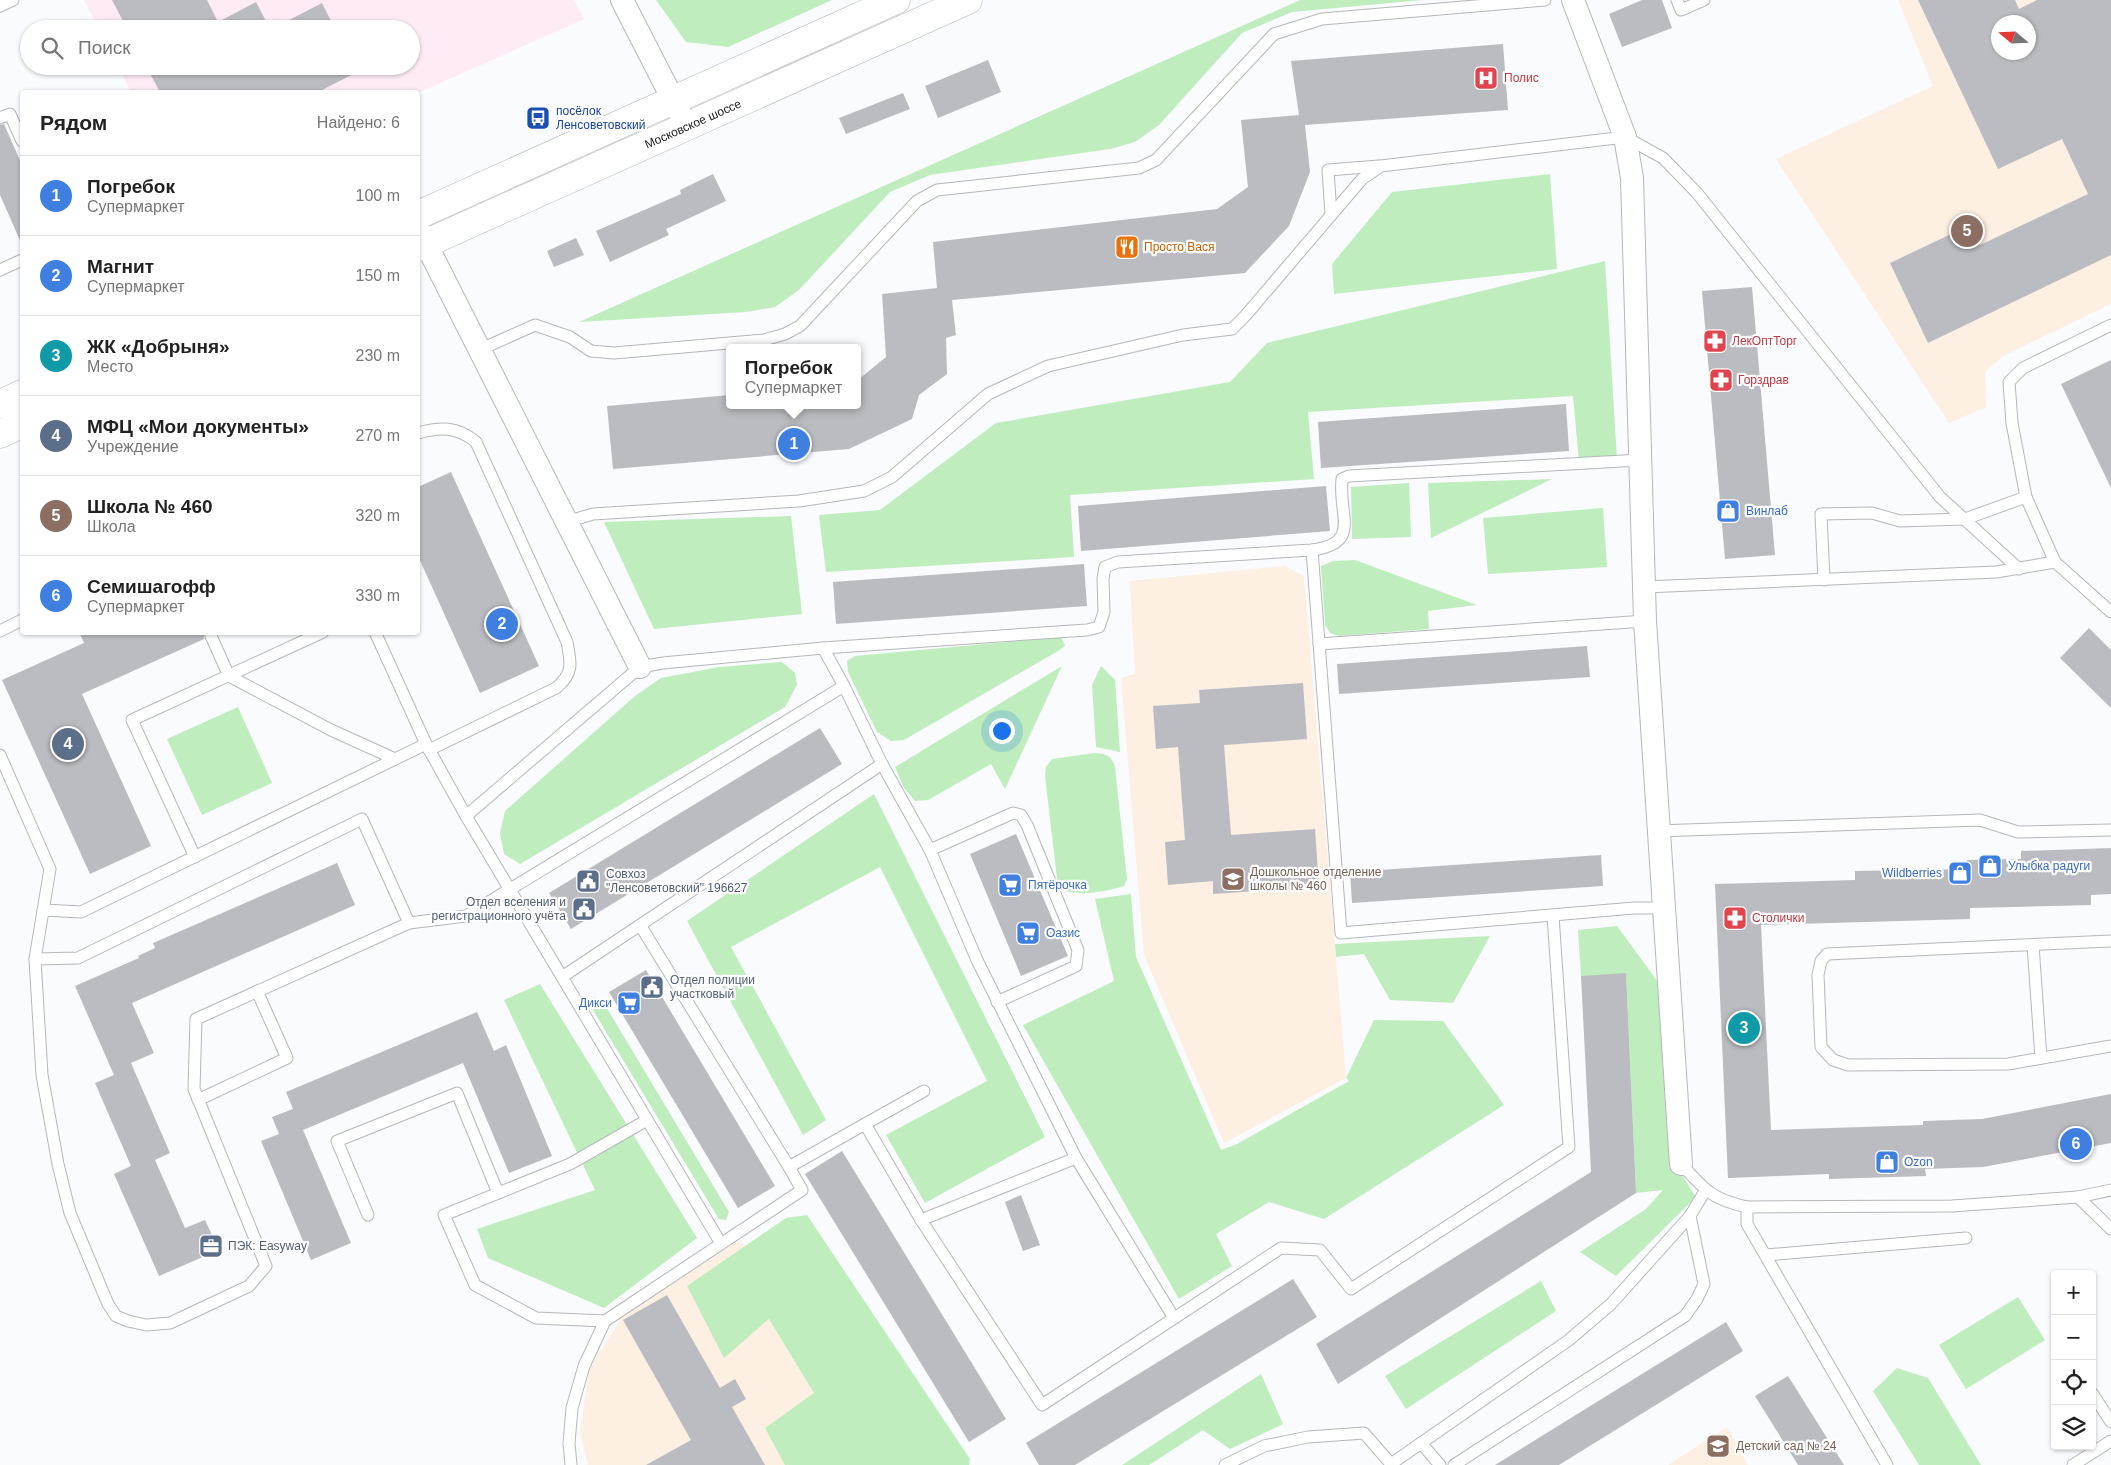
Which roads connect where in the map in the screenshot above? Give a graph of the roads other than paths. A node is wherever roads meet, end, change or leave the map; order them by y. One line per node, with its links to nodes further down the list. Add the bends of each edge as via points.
1 (13, 0): 9 (lane)
2 (622, 0): 10 (street)
3 (896, 0): 10 (highway)
4 (968, 0): 12 (highway, Московское шоссе)
5 (1545, 0): 22 (lane, via 1322,19 1274,34 1156,160 1139,168 937,190 917,201 800,326 785,334 764,340 614,353 591,351 570,337 535,325)
6 (1573, 0): 14 (street)
7 (1677, 0): 8 (lane, via 1681,10)
8 (1704, 0)
9 (0, 6)
10 (672, 99): 12 (street); 16 (highway)
11 (0, 118): 13 (lane, via 10,114)
12 (687, 127): 18 (highway, Московское шоссе)
13 (20, 136)
14 (1625, 137): 15 (lane); 28 (street, via 1632,178); 30 (lane, via 1662,158 1697,193 1940,497)
15 (1381, 166): 17 (lane, via 1362,179); 17 (lane, via 1328,170)
16 (420, 214)
17 (1331, 215): 31 (lane, via 1232,329 1183,334 1048,366 988,394 892,477 864,491 800,501 593,514)
18 (420, 239): 22 (street)
19 (20, 261): 20 (lane)
20 (0, 270)
21 (2111, 325): 29 (lane, via 2024,368 2008,382)
22 (479, 350): 31 (street)
23 (20, 395): 24 (highway)
24 (0, 404)
25 (20, 425): 27 (highway)
26 (420, 432): 49 (lane, via 454,430 476,442 567,642 570,662 566,679 556,688)
27 (0, 434)
28 (1641, 460): 32 (lane, via 1349,476 1342,480 1341,488 1344,534 1338,543); 36 (street)
29 (2026, 497): 30 (lane); 33 (lane)
30 (1965, 519): 34 (lane); 35 (lane, via 1900,521 1872,513 1821,514)
31 (566, 522): 46 (street)
32 (1312, 550): 44 (lane); 45 (lane, via 1118,562 1105,568 1104,612 1099,627 1087,630)
33 (2055, 562): 34 (lane); 37 (lane)
34 (2019, 568): 35 (lane, via 1996,572)
35 (1824, 580): 36 (lane)
36 (1645, 587): 39 (street)
37 (2111, 612)
38 (20, 621): 40 (lane)
39 (1645, 621): 44 (lane); 55 (street)
40 (0, 631)
41 (317, 635): 47 (lane)
42 (376, 635): 49 (lane)
43 (211, 636): 47 (lane)
44 (1319, 644): 61 (lane, via 1341,933)
45 (823, 648): 46 (lane); 48 (lane)
46 (640, 668): 53 (lane)
47 (229, 676): 51 (lane, via 331,730); 57 (lane, via 132,720)
48 (844, 686): 52 (lane); 58 (lane)
49 (427, 747): 51 (lane); 53 (lane)
50 (0, 754): 60 (lane, via 50,869)
51 (395, 759): 57 (lane)
52 (882, 764): 56 (lane); 63 (lane)
53 (466, 816): 58 (lane)
54 (2111, 830): 55 (lane, via 2018,832 1980,820)
55 (1658, 831): 59 (street)
56 (930, 850): 69 (lane); 69 (lane, via 1013,813 1020,815 1027,825 1078,950 1076,966)
57 (195, 857): 60 (lane, via 81,912)
58 (509, 889): 62 (lane, via 466,916); 67 (lane)
59 (1664, 908): 61 (lane); 77 (street)
60 (43, 910): 66 (lane)
61 (1553, 916): 91 (lane, via 1569,1147 1351,1289 1320,1250 1281,1248)
62 (409, 922): 66 (lane, via 362,819 78,958); 68 (lane)
63 (640, 925): 67 (lane); 78 (lane)
64 (2111, 941): 65 (lane)
65 (2033, 945): 71 (lane); 71 (lane, via 1827,954 1821,961 1818,975 1821,1047 1833,1060 1848,1065 2008,1064)
66 (35, 959): 73 (lane, via 42,1076 68,1205 108,1304 116,1316 128,1321 146,1325 170,1323 249,1286 266,1266)
67 (562, 977): 74 (lane)
68 (257, 991): 73 (lane, via 196,1019 194,1089); 73 (lane, via 287,1058)
69 (997, 1002): 76 (lane)
70 (2111, 1046): 71 (lane)
71 (2041, 1058)
72 (924, 1091): 75 (lane)
73 (198, 1100)
74 (647, 1120): 81 (lane, via 570,1164); 89 (lane)
75 (864, 1124): 78 (lane); 86 (lane)
76 (1076, 1158): 86 (lane); 91 (lane)
77 (1681, 1164): 80 (lane)
78 (789, 1167): 89 (lane, via 802,1190)
79 (2111, 1190): 82 (lane)
80 (1705, 1191): 83 (lane); 85 (lane)
81 (498, 1193): 84 (lane, via 457,1093 337,1142); 92 (lane, via 444,1215 475,1285 536,1318)
82 (2078, 1197): 83 (lane, via 1952,1206); 87 (lane)
83 (1747, 1207): 90 (lane, via 1747,1224)
84 (368, 1215)
85 (1690, 1216): 96 (lane, via 1611,1304 1569,1340); 101 (lane, via 1704,1284 1685,1316)
86 (921, 1220): 91 (lane, via 1042,1405)
87 (2111, 1228)
88 (1966, 1238): 90 (lane)
89 (720, 1242): 92 (lane)
90 (1766, 1255): 102 (lane)
91 (1174, 1318)
92 (604, 1321): 98 (lane, via 584,1366 572,1408)
93 (2096, 1399): 94 (lane)
94 (2111, 1422)
95 (2111, 1441): 103 (lane)
96 (1421, 1443): 97 (lane); 100 (lane)
97 (1391, 1464): 99 (lane, via 1364,1433 1308,1437 1264,1446)
98 (571, 1465)
99 (1225, 1465)
100 (1440, 1465)
101 (1454, 1465)
102 (1887, 1465)
103 (2073, 1465)

